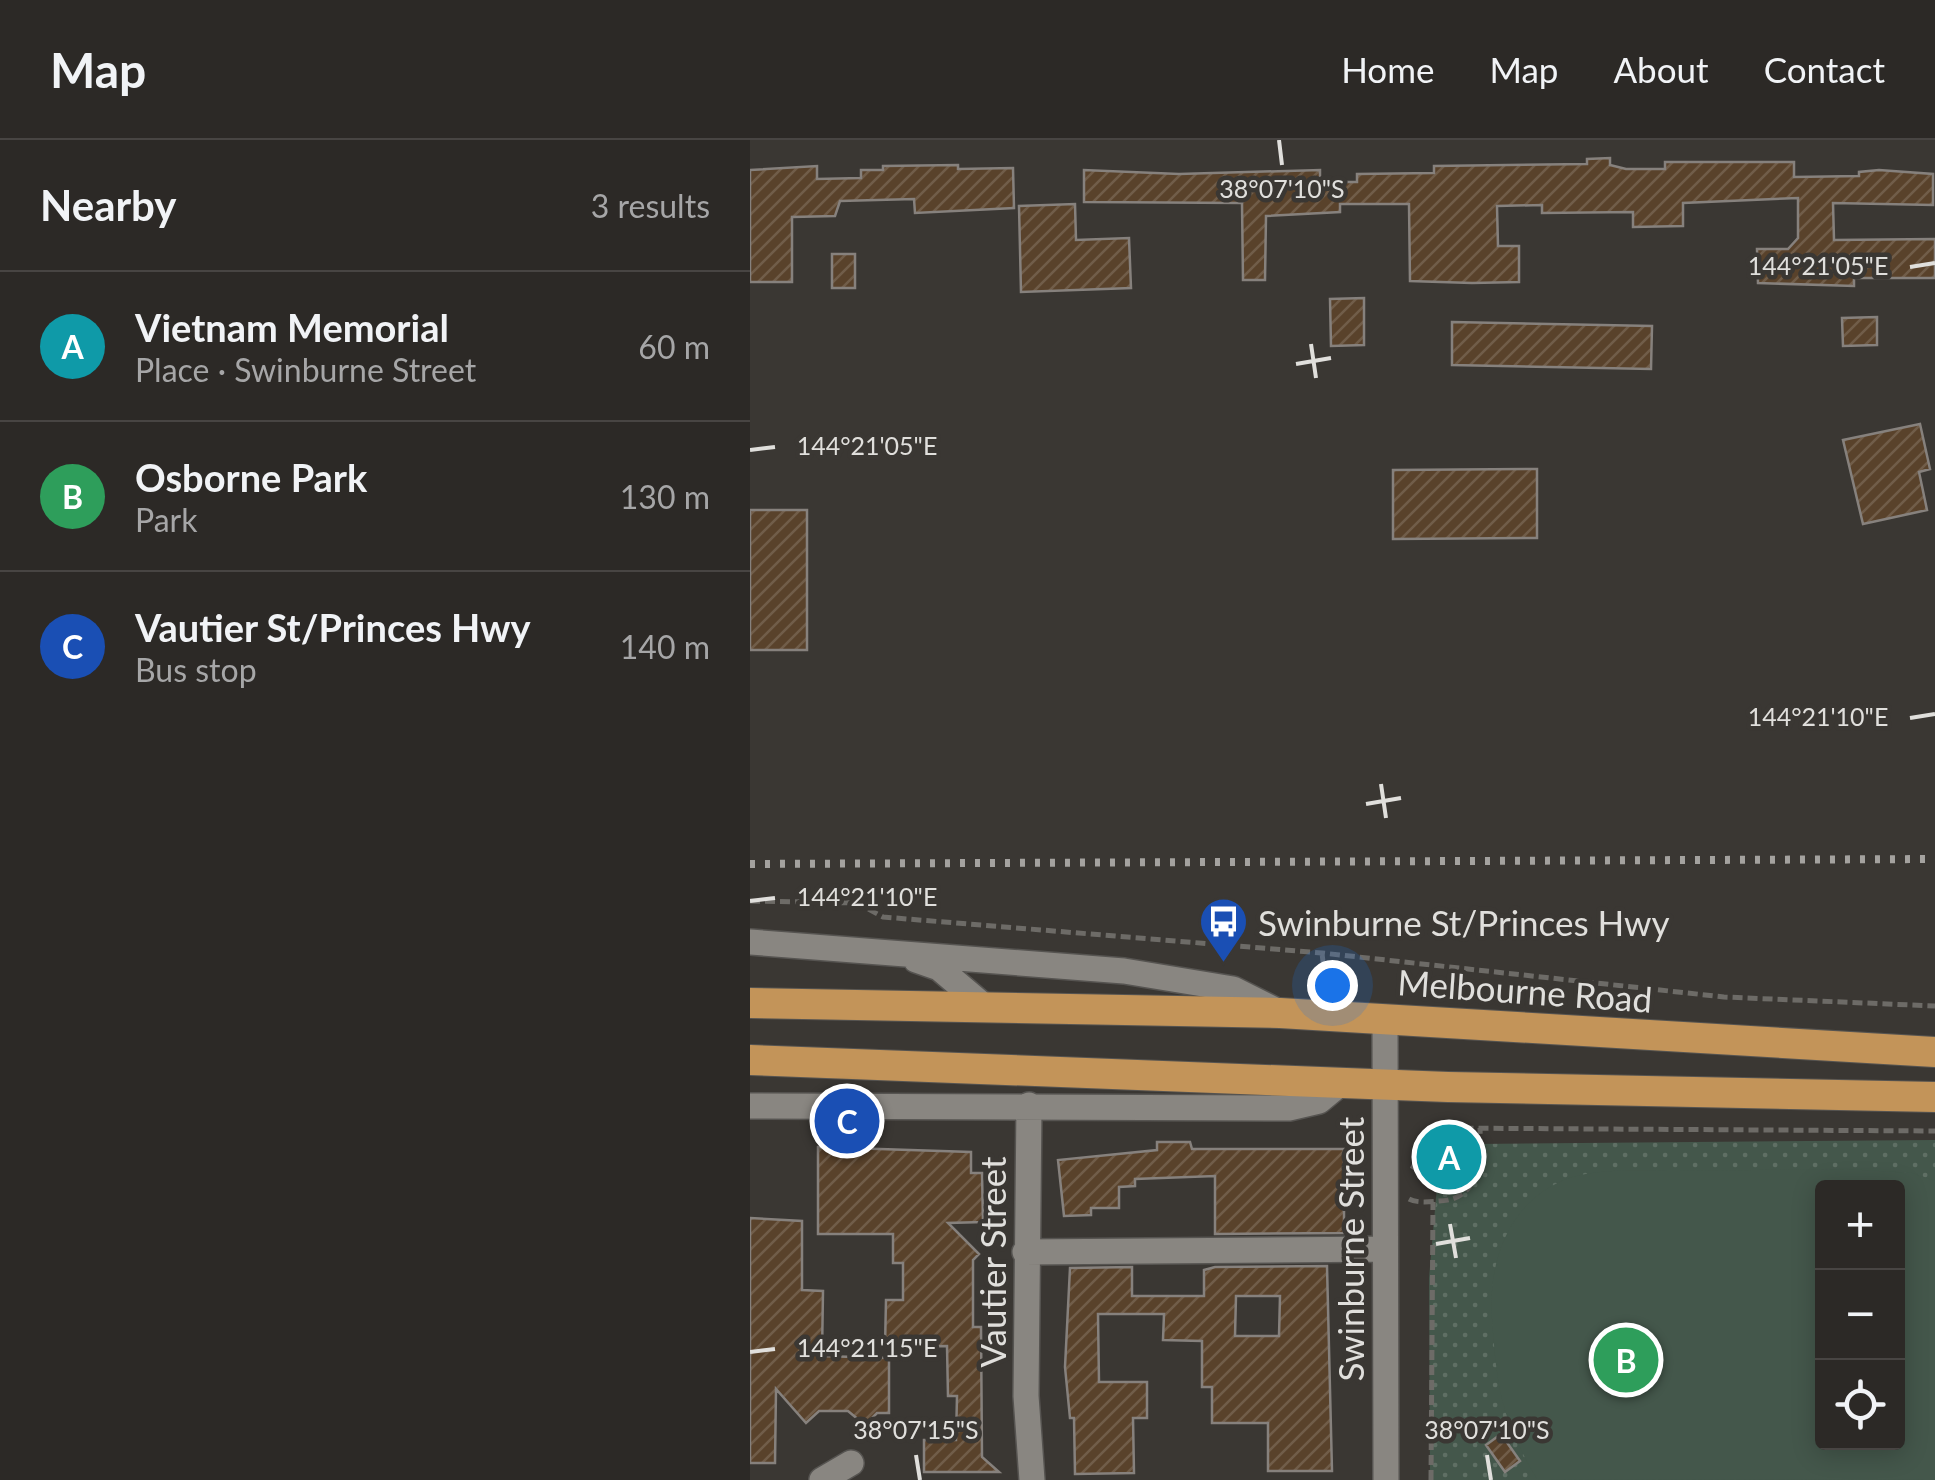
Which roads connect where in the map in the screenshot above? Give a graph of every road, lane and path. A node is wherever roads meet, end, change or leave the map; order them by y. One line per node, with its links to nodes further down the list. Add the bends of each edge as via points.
1 (750, 900): 3 (path, via 857,903 884,917)
2 (750, 942): 4 (street)
3 (1322, 952): 5 (path); 8 (path, via 1724,998)
4 (887, 953): 7 (street, via 939,968); 9 (street, via 1188,980 1233,989)
5 (1325, 979)
6 (750, 1003): 7 (highway, Melbourne Road)
7 (985, 1006): 9 (highway, Melbourne Road)
8 (1935, 1006)
9 (1280, 1013): 10 (highway, Melbourne Road)
10 (1386, 1018): 11 (highway, Melbourne Road); 14 (street, Swinburne Street)
11 (1935, 1052)
12 (750, 1060): 13 (highway)
13 (1342, 1082): 14 (highway); 16 (street, via 1319,1101 1289,1108)
14 (1385, 1084): 15 (highway); 23 (street, Swinburne Street)
15 (1935, 1097)
16 (1029, 1104): 17 (street); 24 (street, Vautier Street)
17 (750, 1106)
18 (1480, 1128): 19 (path); 20 (path, via 1436,1128); 22 (path, via 1474,1181 1464,1194)
19 (1935, 1131)
20 (1409, 1179)
21 (1410, 1191): 22 (path, via 1410,1202)
22 (1433, 1202): 29 (path)
23 (1386, 1249): 24 (street); 26 (street, Swinburne Street)
24 (1025, 1252): 28 (street, Vautier Street)
25 (851, 1463): 27 (street)
26 (1389, 1476)
27 (822, 1480)
28 (1032, 1480)
29 (1431, 1480)

